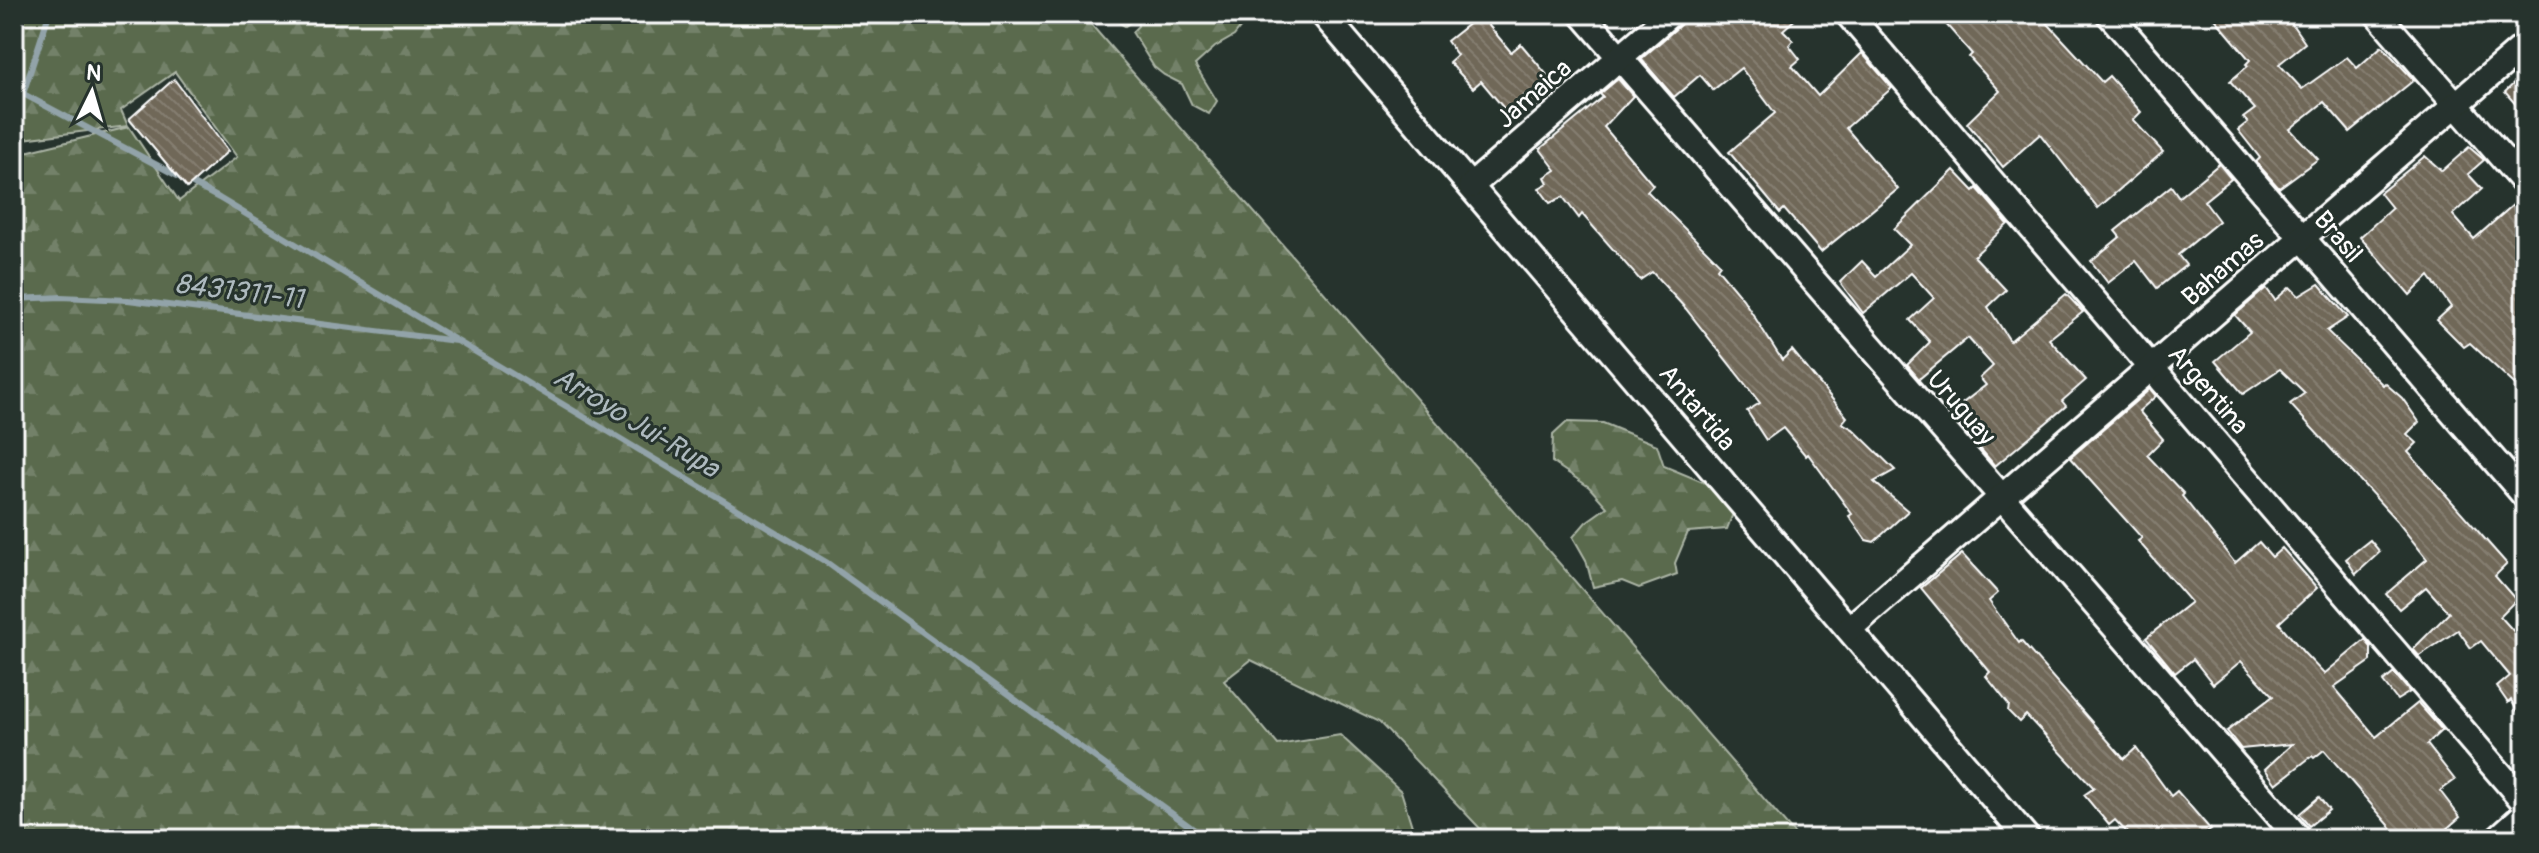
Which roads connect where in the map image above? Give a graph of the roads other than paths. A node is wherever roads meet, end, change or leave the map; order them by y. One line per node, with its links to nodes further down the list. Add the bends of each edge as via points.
1 (1323, 14): 11 (street, Antartida)
2 (1582, 14): 8 (street, Uruguay)
3 (1670, 14): 8 (street, Jamaica)
4 (1848, 14): 13 (street, Argentina)
5 (2109, 14): 12 (street, Brasil)
6 (2377, 14): 9 (street)
7 (2525, 45): 9 (street, Bahamas)
8 (1620, 58): 11 (street, Jamaica); 15 (street, Uruguay)
9 (2456, 105): 10 (street); 12 (street, Bahamas)
10 (2525, 184)
11 (1471, 186): 16 (street, Antartida)
12 (2302, 238): 13 (street, Bahamas); 14 (street, Brasil)
13 (2152, 368): 15 (street, Bahamas); 17 (street, Argentina)
14 (2525, 496)
15 (2002, 497): 16 (street, Bahamas); 20 (street, Uruguay)
16 (1849, 629): 19 (street, Antartida)
17 (2525, 803)
18 (2525, 814): 21 (street)
19 (2028, 839)
20 (2299, 839)
21 (2497, 839)

